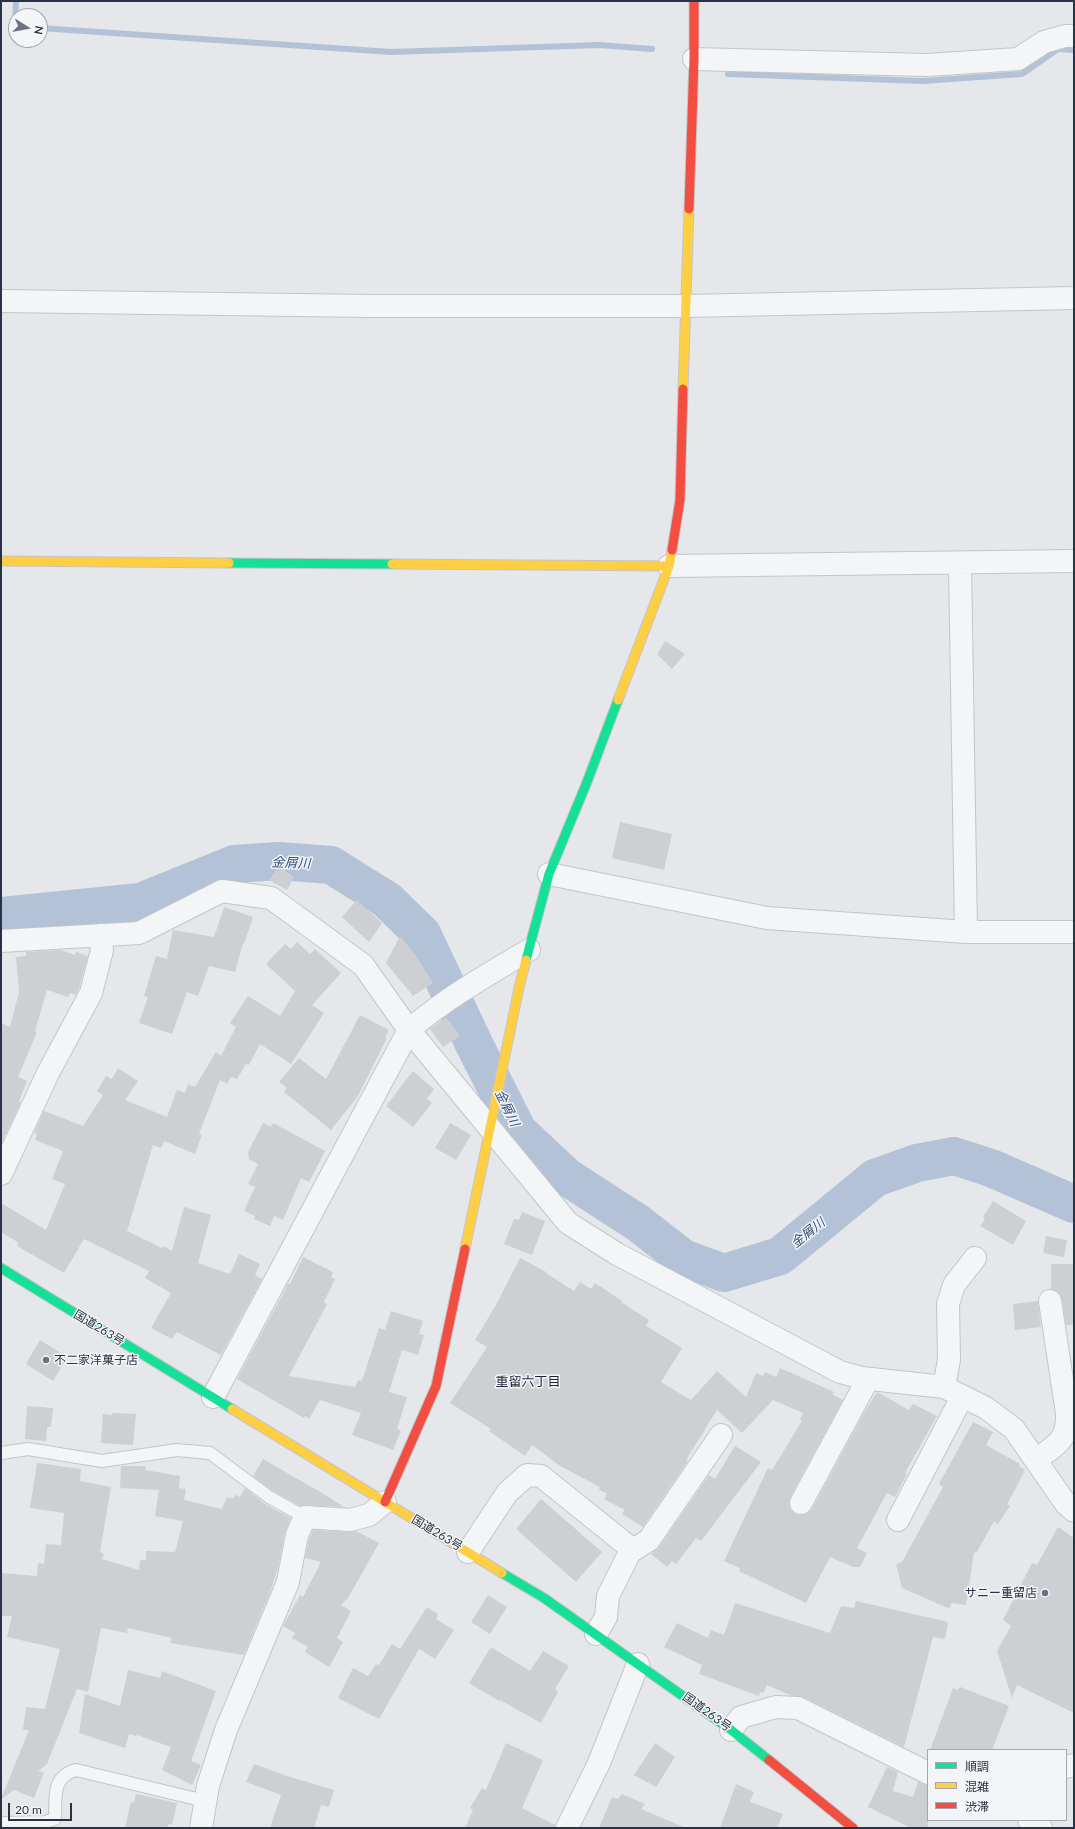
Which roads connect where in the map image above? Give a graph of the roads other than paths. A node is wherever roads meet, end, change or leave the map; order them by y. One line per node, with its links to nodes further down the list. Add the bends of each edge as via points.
1 (694, 1): 3 (main road)
2 (1074, 36): 3 (street, via 1044,42 1018,59 935,64)
3 (694, 58): 6 (main road)
4 (1074, 298): 6 (street)
5 (1, 301): 6 (street, via 371,306)
6 (685, 306): 10 (main road, via 680,500)
7 (1, 561): 10 (main road)
8 (1074, 561): 9 (street)
9 (960, 563): 10 (street); 12 (street)
10 (669, 566): 11 (main road, via 587,782)
11 (549, 874): 12 (street, via 767,918); 16 (main road)
12 (966, 932): 13 (street)
13 (1074, 932)
14 (100, 935): 15 (street); 17 (street, via 139,933 222,890 271,898 363,965); 19 (street, via 102,950 91,993 48,1073)
15 (1, 941)
16 (529, 950): 17 (street, via 433,1009); 18 (main road)
17 (409, 1030): 18 (street); 25 (street)
18 (491, 1130): 23 (street, via 568,1223 617,1254 840,1372); 29 (main road, via 436,1386)
19 (1, 1174)
20 (975, 1258): 24 (street, via 954,1285 948,1304 949,1360)
21 (1, 1268): 25 (main road, 国道263号)
22 (1050, 1301): 28 (street, via 1068,1428 1060,1442)
23 (868, 1379): 24 (street); 30 (street)
24 (953, 1392): 28 (street, via 986,1408 1014,1428); 33 (street)
25 (213, 1397): 29 (main road, 国道263号)
26 (721, 1435): 34 (street, via 649,1540)
27 (1, 1452): 32 (lane, via 28,1449 102,1461 177,1450 210,1453 269,1497)
28 (1036, 1460): 31 (street, via 1066,1504)
29 (385, 1502): 32 (street, via 369,1515 350,1520); 35 (main road, 国道263号)
30 (801, 1503)
31 (1074, 1511)
32 (305, 1517): 40 (street, via 298,1535 288,1582 226,1730)
33 (898, 1520)
34 (633, 1550): 35 (street, via 541,1476 527,1475 507,1493); 36 (street, via 608,1596 606,1616)
35 (468, 1552): 36 (main road, 国道263号, via 544,1598)
36 (596, 1634): 37 (main road, 国道263号)
37 (638, 1664): 38 (main road, 国道263号); 44 (street, via 599,1763)
38 (731, 1730): 39 (street, via 741,1717 776,1707 798,1708); 45 (main road, 国道263号)
39 (927, 1772)
40 (205, 1801): 42 (lane, via 76,1770 66,1773 56,1786 55,1819 45,1822); 43 (street)
41 (1030, 1821): 46 (street)
42 (1, 1823)
43 (201, 1828)
44 (567, 1828)
45 (853, 1828)
46 (1041, 1828)

